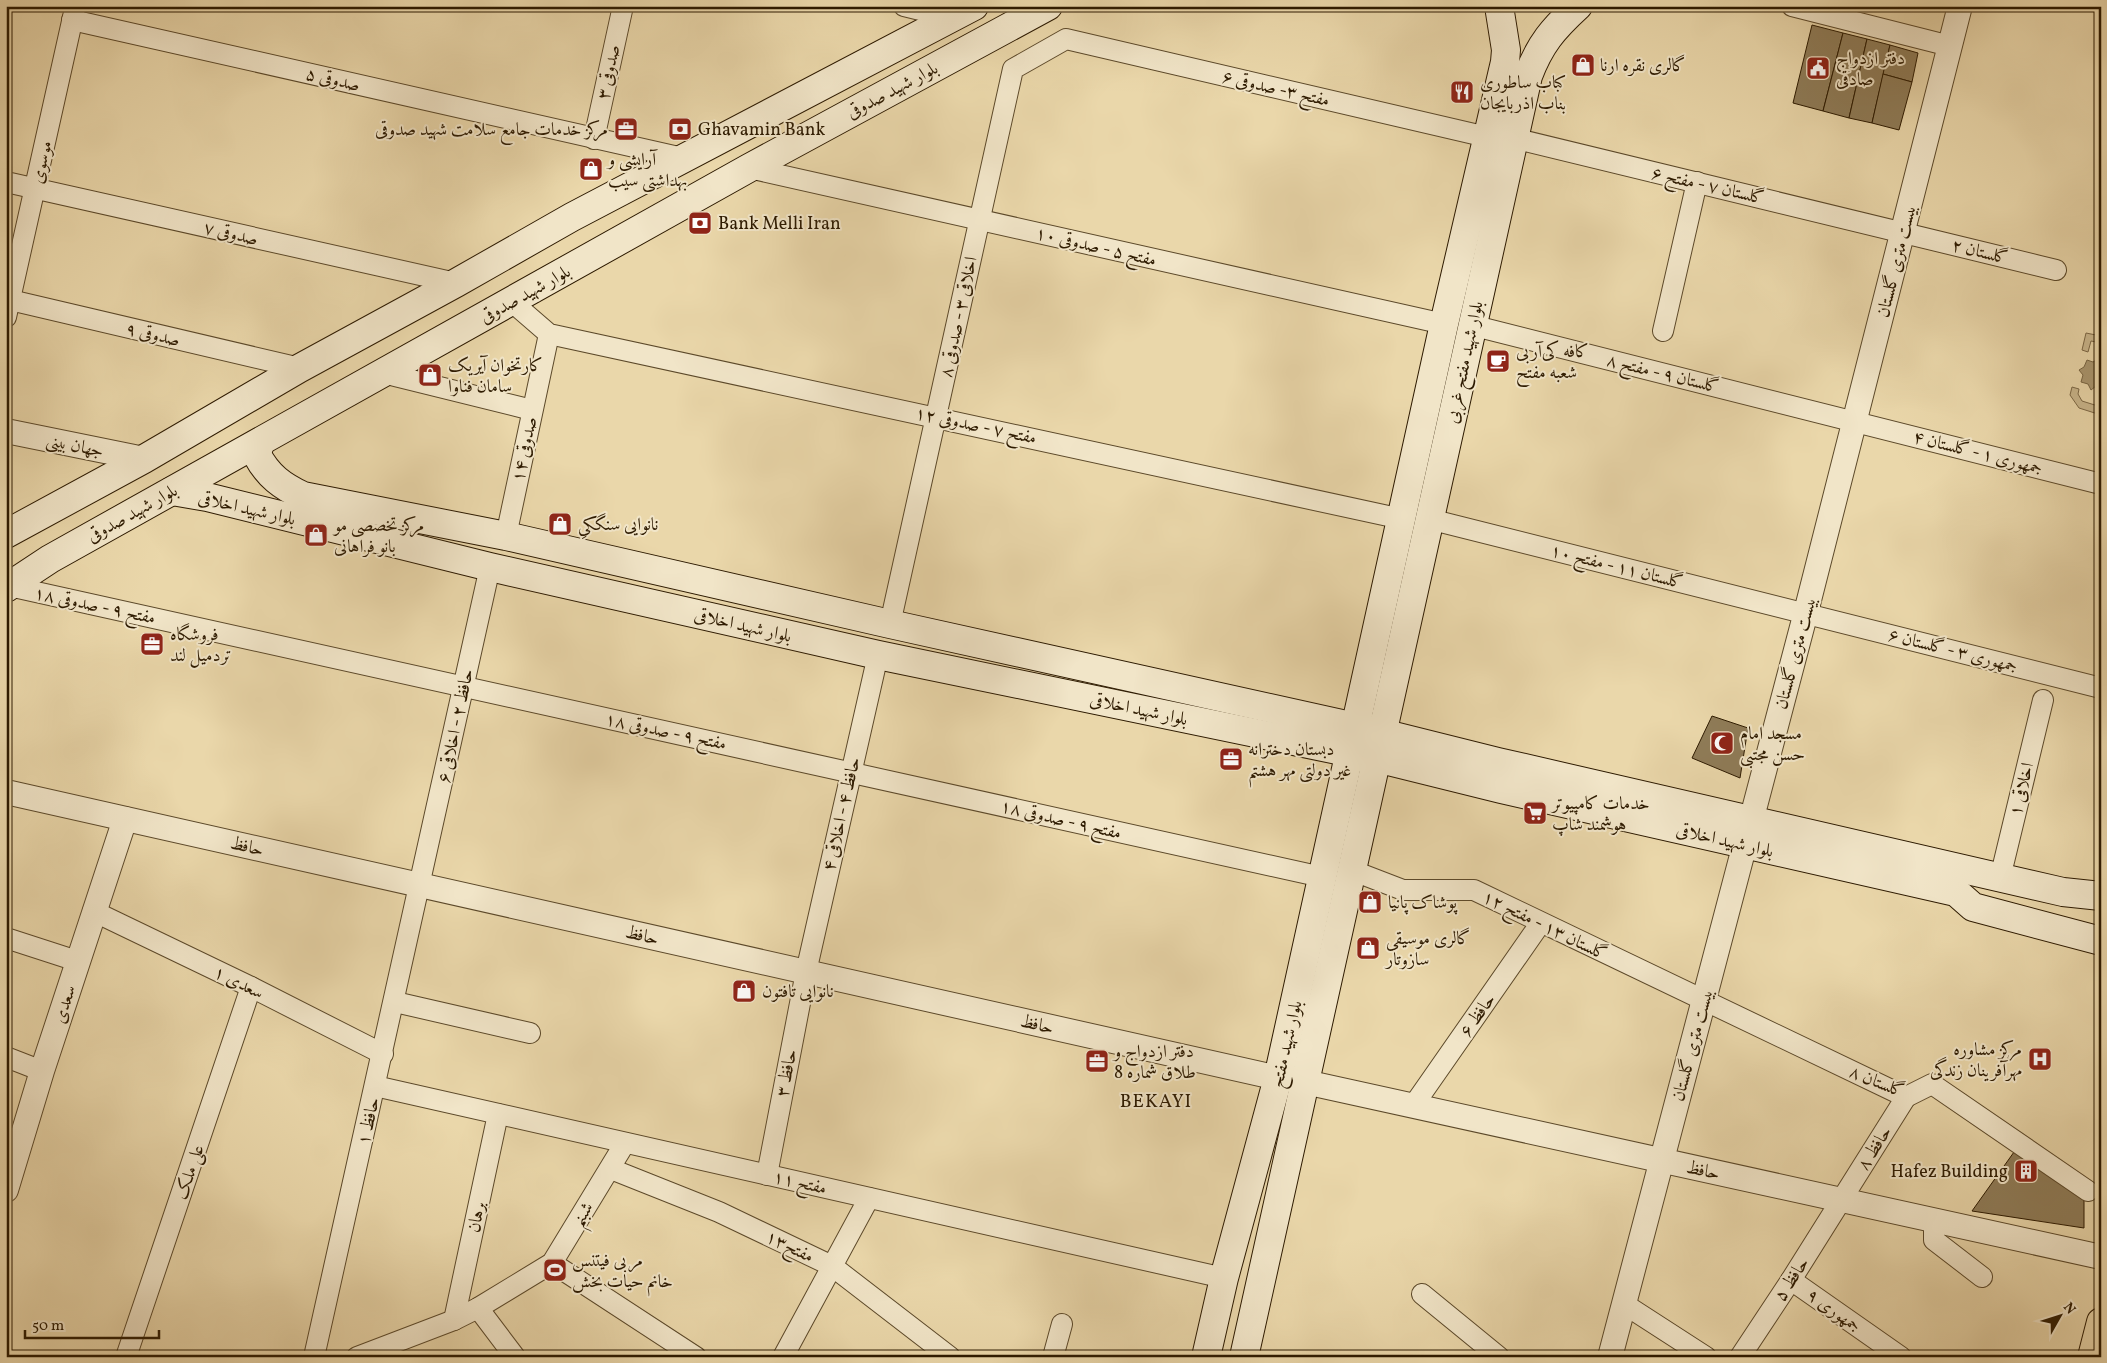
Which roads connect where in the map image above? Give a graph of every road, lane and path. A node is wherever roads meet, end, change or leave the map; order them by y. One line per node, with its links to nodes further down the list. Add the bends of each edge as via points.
1 (623, 6): 13 (street, صدوقی ۳)
2 (904, 6): 8 (street)
3 (1048, 6): 16 (main road, بلوار شهید صدوقی)
4 (1499, 6): 12 (main road, بلوار شهید مفتح غربی, via 1505,62)
5 (1578, 6): 14 (main road, بلوار شهید مفتح غربی, via 1554,28 1537,52)
6 (1792, 6): 11 (street)
7 (1960, 6): 11 (street, بیست متری گلستان)
8 (963, 12): 15 (main road, بلوار شهید صدوقی)
9 (74, 13): 13 (street, صدوقی ۵); 19 (street, موسوی)
10 (1066, 39): 12 (street, مفتح ۳- صدوقی ۶); 20 (street, اخلاقی ۳ - صدوقی ۸, via 1014,69)
11 (1950, 46): 21 (street, بیست متری گلستان)
12 (1486, 137): 26 (main road, بلوار شهید مفتح غربی)
13 (594, 138): 15 (street, صدوقی ۵)
14 (1513, 138): 18 (street, گلستان ۷ - مفتح ۶); 27 (main road, بلوار شهید مفتح غربی)
15 (683, 158): 23 (main road, بلوار شهید صدوقی)
16 (748, 168): 20 (street, مفتح ۵ - صدوقی ۱۰); 24 (main road, بلوار شهید صدوقی)
17 (6, 182): 19 (street, صدوقی ۷)
18 (1696, 182): 21 (street, گلستان ۷ - مفتح ۶); 28 (street)
19 (35, 189): 23 (street, صدوقی ۷); 25 (street, موسوی)
20 (979, 219): 26 (street, مفتح ۵ - صدوقی ۱۰); 33 (street, اخلاقی ۳ - صدوقی ۸)
21 (1903, 231): 22 (street, گلستان ۲); 34 (street, بیست متری گلستان)
22 (2056, 270)
23 (456, 284): 30 (main road, بلوار شهید صدوقی)
24 (512, 302): 29 (street); 31 (main road, بلوار شهید صدوقی)
25 (8, 306): 30 (street, صدوقی ۹)
26 (1444, 324): 42 (main road, بلوار شهید مفتح غربی)
27 (1471, 325): 34 (street, گلستان ۹ - مفتح ۸); 43 (main road, بلوار شهید مفتح غربی)
28 (1663, 331)
29 (549, 334): 32 (street, صدوقی ۱۴); 33 (street, مفتح ۷ - صدوقی ۱۲)
30 (300, 368): 37 (main road, بلوار شهید صدوقی)
31 (383, 373): 32 (street); 36 (main road, بلوار شهید صدوقی)
32 (532, 410): 45 (street, صدوقی ۱۴)
33 (936, 416): 42 (street, مفتح ۷ - صدوقی ۱۲); 49 (street, اخلاقی ۳ - صدوقی ۸)
34 (1855, 421): 38 (street, جمهوری ۱ - گلستان ۴); 48 (street, بیست متری گلستان)
35 (6, 431): 37 (street, جهان بینی)
36 (260, 442): 39 (main road, بلوار شهید اخلاقی, via 257,455 265,470); 40 (main road, بلوار شهید صدوقی)
37 (144, 459): 44 (main road, بلوار شهید صدوقی)
38 (2101, 484)
39 (283, 486): 41 (main road, via 262,479 252,482 248,488 247,496); 45 (main road, بلوار شهید اخلاقی, via 303,496)
40 (172, 491): 41 (main road, بلوار شهید اخلاقی); 47 (main road, بلوار شهید صدوقی)
41 (275, 514): 46 (main road, بلوار شهید اخلاقی)
42 (1402, 519): 53 (main road, بلوار شهید مفتح غربی)
43 (1429, 519): 48 (street, گلستان ۱۱ - مفتح ۱۰); 53 (main road, بلوار شهید مفتح غربی)
44 (6, 534)
45 (506, 536): 49 (main road, بلوار شهید اخلاقی)
46 (490, 567): 50 (main road, بلوار شهید اخلاقی); 51 (street, حافظ ۲ - اخلاقی ۶)
47 (8, 587): 51 (street, مفتح ۹ - صدوقی ۱۸)
48 (1806, 612): 52 (street, جمهوری ۳ - گلستان ۶); 60 (street, بیست متری گلستان)
49 (890, 624): 55 (main road, بلوار شهید اخلاقی)
50 (878, 655): 55 (main road, بلوار شهید اخلاقی); 56 (street, حافظ ۴ - اخلاقی ۴)
51 (464, 687): 56 (street, مفتح ۹ - صدوقی ۱۸); 65 (street, حافظ ۲ - اخلاقی ۶)
52 (2101, 688)
53 (1377, 693): 55 (main road, بلوار شهید مفتح غربی)
54 (2043, 700): 64 (street, اخلاقی ۱)
55 (1366, 743): 58 (main road, بلوار شهید مفتح); 60 (main road, بلوار شهید اخلاقی, via 1498,762); 61 (main road, بلوار شهید اخلاقی)
56 (851, 772): 63 (street, مفتح ۹ - صدوقی ۱۸); 72 (street, حافظ ۴ - اخلاقی ۴)
57 (6, 792): 59 (street, حافظ)
58 (1355, 792): 62 (main road, بلوار شهید مفتح); 63 (main road, بلوار شهید مفتح)
59 (125, 819): 65 (street, حافظ); 67 (street, سعدی)
60 (1752, 819): 61 (street, بیست متری گلستان); 64 (main road, بلوار شهید اخلاقی)
61 (1745, 845): 70 (main road, بلوار شهید اخلاقی, via 1956,892 1973,907); 74 (street, بیست متری گلستان)
62 (1351, 870): 68 (street, گلستان ۱۳ - مفتح ۱۲, via 1403,890 1474,890); 81 (main road, بلوار شهید مفتح)
63 (1322, 877): 80 (main road, بلوار شهید مفتح)
64 (2000, 878): 66 (main road, بلوار شهید اخلاقی, via 2063,892)
65 (421, 885): 72 (street, حافظ); 75 (street, حافظ ۱)
66 (2101, 896)
67 (93, 911): 71 (street, سعدی); 73 (street, سعدی ۱)
68 (1540, 924): 74 (street, گلستان ۱۳ - مفتح ۱۲); 84 (street, حافظ ۶)
69 (6, 938): 71 (street)
70 (2101, 941)
71 (77, 961): 79 (street, سعدی)
72 (806, 972): 80 (street, حافظ); 89 (street, حافظ ۳)
73 (251, 987): 77 (street, سعدی ۱); 107 (street, علی ملک)
74 (1704, 1001): 83 (street, گلستان ۸); 87 (street, بیست متری گلستان)
75 (395, 1002): 76 (street); 77 (street, حافظ ۱)
76 (530, 1033)
77 (382, 1054): 82 (street, حافظ ۱)
78 (6, 1057): 79 (street)
79 (42, 1071): 90 (street, سعدی)
80 (1278, 1078): 99 (main road, بلوار شهید مفتح)
81 (1306, 1082): 84 (street, حافظ); 116 (main road, بلوار شهید مفتح)
82 (375, 1086): 85 (street, مفتح ۱۱); 108 (street, حافظ ۱)
83 (1906, 1097): 91 (street, گلستان ۸, via 1932,1084); 93 (street, حافظ ۸)
84 (1413, 1106): 87 (street, حافظ)
85 (498, 1114): 86 (street, مفتح ۱۱); 104 (street, برهان)
86 (625, 1143): 88 (street, شبنم); 89 (street, مفتح ۱۱)
87 (1662, 1160): 93 (street, حافظ); 102 (street, بیست متری گلستان)
88 (610, 1169): 96 (street, شبنم); 97 (street, مفتح۱۳, via 719,1212)
89 (767, 1174): 92 (street, مفتح ۱۱)
90 (6, 1190)
91 (2088, 1192)
92 (869, 1198): 97 (street); 99 (street, مفتح ۱۱)
93 (1842, 1200): 94 (street, حافظ); 100 (street, حافظ ۵)
94 (1934, 1220): 95 (street, حافظ); 98 (street, via 1934,1240)
95 (2101, 1257)
96 (552, 1263): 103 (street, شبنم); 111 (street)
97 (832, 1266): 112 (street); 113 (street, مفتح۱۳)
98 (1982, 1277)
99 (1224, 1278): 115 (main road, بلوار شهید مفتح)
100 (1791, 1280): 120 (street, حافظ ۵); 121 (street, جمهوری ۹)
101 (1422, 1294): 117 (street)
102 (1624, 1304): 118 (street, بیست متری گلستان); 119 (street)
103 (478, 1308): 104 (street, شبنم); 110 (street)
104 (454, 1320): 109 (street, شبنم)
105 (2101, 1322): 122 (main road)
106 (1062, 1324): 114 (street)
107 (126, 1357)
108 (314, 1357)
109 (357, 1357)
110 (515, 1357)
111 (696, 1357)
112 (783, 1357)
113 (950, 1357)
114 (1053, 1357)
115 (1206, 1357)
116 (1244, 1357)
117 (1499, 1357)
118 (1610, 1357)
119 (1706, 1357)
120 (1740, 1357)
121 (1901, 1357)
122 (2092, 1357)

